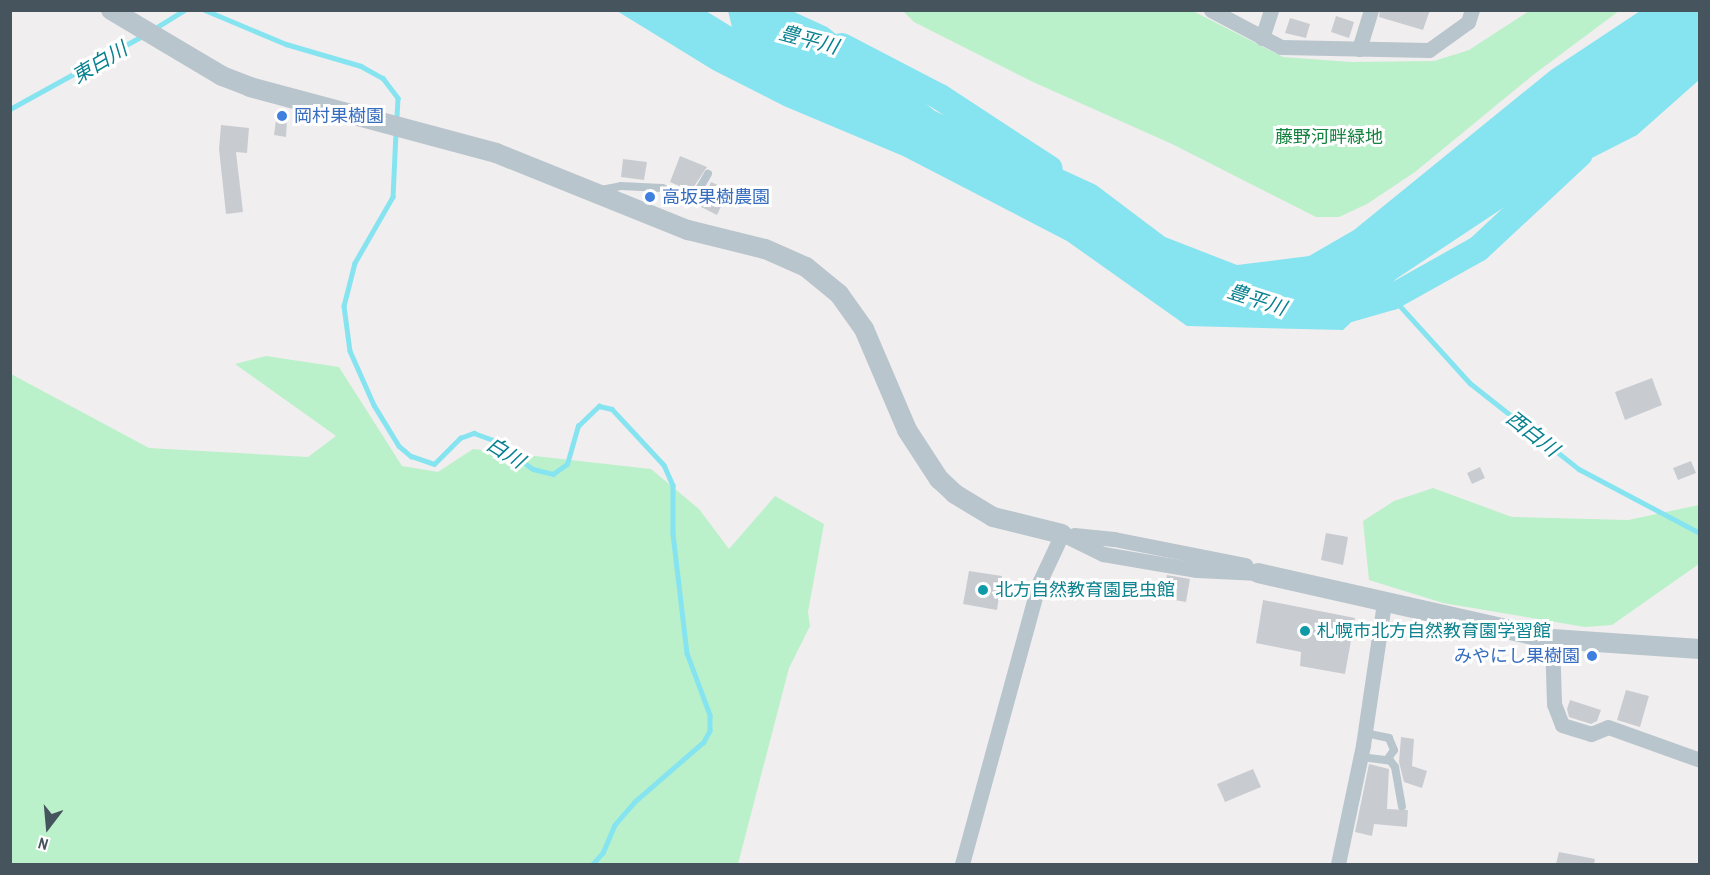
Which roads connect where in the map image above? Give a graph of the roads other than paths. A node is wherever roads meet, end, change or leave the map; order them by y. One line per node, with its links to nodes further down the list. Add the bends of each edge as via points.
1 (111, 10): 9 (street, via 222,76 496,153)
2 (1211, 10): 6 (street)
3 (1271, 10): 6 (street)
4 (1371, 10): 7 (street)
5 (1472, 10): 7 (street, via 1468,22 1429,50)
6 (1262, 38): 7 (street, via 1281,47)
7 (1359, 49)
8 (708, 174): 9 (lane, via 694,198 662,188 621,186)
9 (588, 192): 10 (street, via 688,230 765,249 806,267 839,294 864,329 907,430 939,479 955,494 993,517)
10 (1062, 534): 11 (street, via 1103,554 1197,570); 20 (street, via 1039,583)
11 (1258, 573): 12 (street)
12 (1384, 602): 13 (street); 15 (street)
13 (1552, 639): 14 (street); 18 (street, via 1554,704 1562,724 1591,734 1608,727)
14 (1700, 649)
15 (1365, 733): 16 (street); 17 (lane, via 1389,738 1394,750)
16 (1361, 757): 17 (lane); 21 (street)
17 (1389, 759): 19 (lane, via 1395,767)
18 (1700, 760)
19 (1402, 806)
20 (962, 864)
21 (1338, 864)

